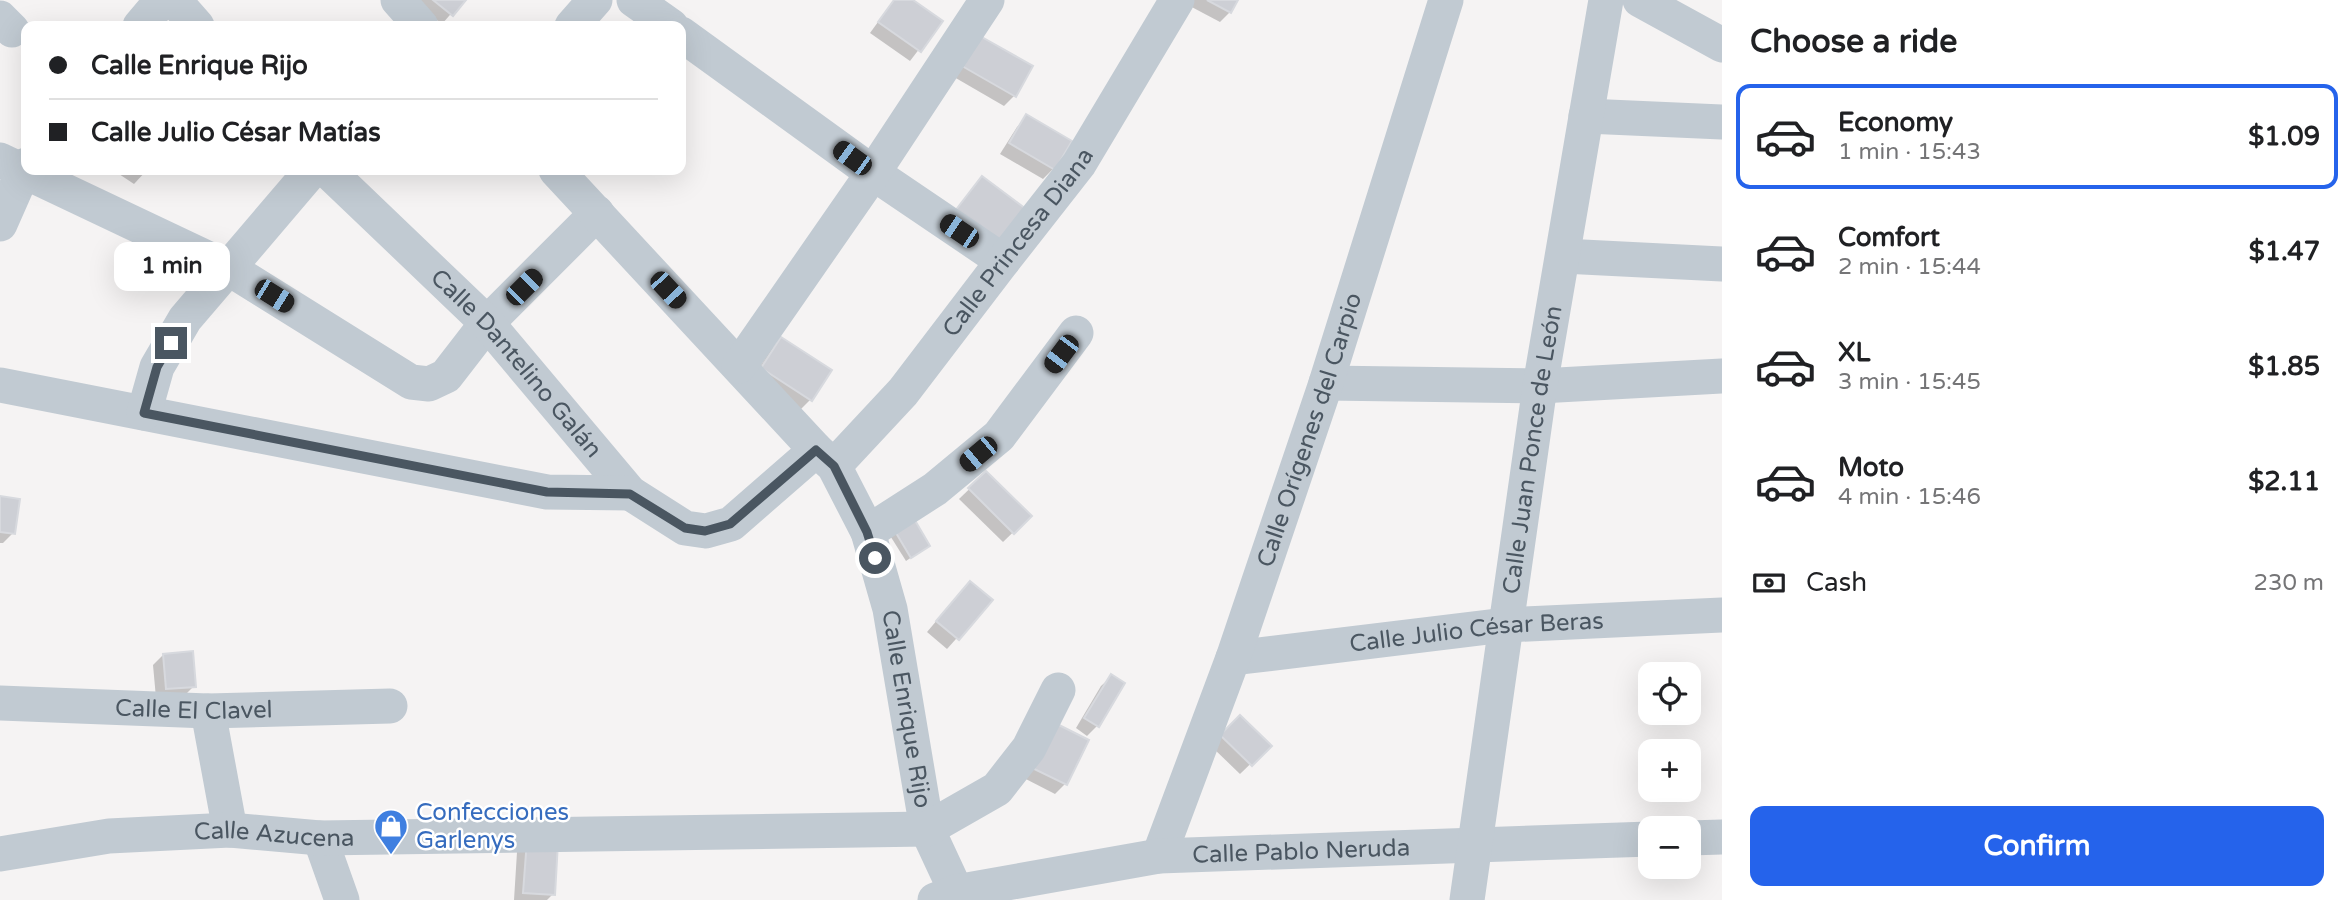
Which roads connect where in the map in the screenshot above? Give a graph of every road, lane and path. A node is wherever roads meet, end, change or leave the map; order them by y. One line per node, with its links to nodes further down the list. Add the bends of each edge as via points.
1 (162, 0): 11 (street)
2 (174, 0): 12 (street)
3 (398, 0): 13 (street)
4 (595, 0): 14 (street)
5 (634, 0): 15 (street)
6 (987, 0): 21 (street)
7 (1177, 0): 29 (street, Calle Princesa Diana, via 1079,164)
8 (1446, 0): 36 (street, Calle Orígenes del Carpio)
9 (1606, 0): 18 (street, Calle Juan Ponce de León)
10 (1640, 0): 17 (street)
11 (144, 21)
12 (193, 21)
13 (417, 21)
14 (576, 21)
15 (664, 21)
16 (686, 38): 21 (street)
17 (1722, 45)
18 (1586, 116): 19 (street); 28 (street, Calle Juan Ponce de León)
19 (1722, 122)
20 (16, 165): 27 (street)
21 (873, 173): 29 (street); 34 (street)
22 (37, 175): 31 (street)
23 (308, 175): 31 (street)
24 (332, 175): 32 (street, Calle Dantelino Galán)
25 (561, 175): 26 (street, Calle Enrique Rijo)
26 (597, 213): 32 (street); 34 (street, Calle Enrique Rijo)
27 (0, 224)
28 (1563, 256): 30 (street); 38 (street, Calle Juan Ponce de León)
29 (1003, 261): 40 (street, Calle Princesa Diana, via 904,392)
30 (1722, 264)
31 (228, 268): 32 (street, via 411,382 429,384 446,376); 39 (street, via 185,319 157,367)
32 (487, 323): 41 (street, Calle Dantelino Galán)
33 (1076, 333): 42 (street, via 999,436 935,489)
34 (739, 366): 40 (street, Calle Enrique Rijo)
35 (1722, 376): 38 (street)
36 (1326, 383): 38 (street); 45 (street, Calle Orígenes del Carpio)
37 (0, 385): 39 (street)
38 (1540, 386): 44 (street, Calle Juan Ponce de León)
39 (144, 413): 41 (street, via 547,492)
40 (825, 458): 41 (street, Calle Dantelino Galán, via 730,524 705,531 685,528); 42 (street, Calle Enrique Rijo)
41 (630, 494)
42 (867, 532): 50 (street, Calle Enrique Rijo, via 890,609)
43 (1722, 615): 44 (street, Calle Julio César Beras)
44 (1505, 625): 45 (street, Calle Julio César Beras); 56 (street, Calle Juan Ponce de León)
45 (1233, 658): 58 (street, Calle Orígenes del Carpio)
46 (1058, 690): 50 (street, via 1030,748 997,789)
47 (0, 703): 49 (street, Calle El Clavel)
48 (390, 706): 49 (street, Calle El Clavel)
49 (208, 711): 51 (street)
50 (927, 829): 53 (street, Calle Azucena); 59 (street, Calle Enrique Rijo)
51 (230, 830): 53 (street, Calle Azucena); 57 (street, Calle Azucena, via 109,836)
52 (1722, 837): 54 (street)
53 (320, 838): 60 (street)
54 (1701, 838)
55 (1638, 839): 56 (street, Calle Pablo Neruda)
56 (1474, 844): 58 (street, Calle Pablo Neruda); 61 (street, Calle Juan Ponce de León)
57 (0, 854)
58 (1159, 856): 59 (street, Calle Pablo Neruda)
59 (950, 897)
60 (342, 900)
61 (1467, 900)

